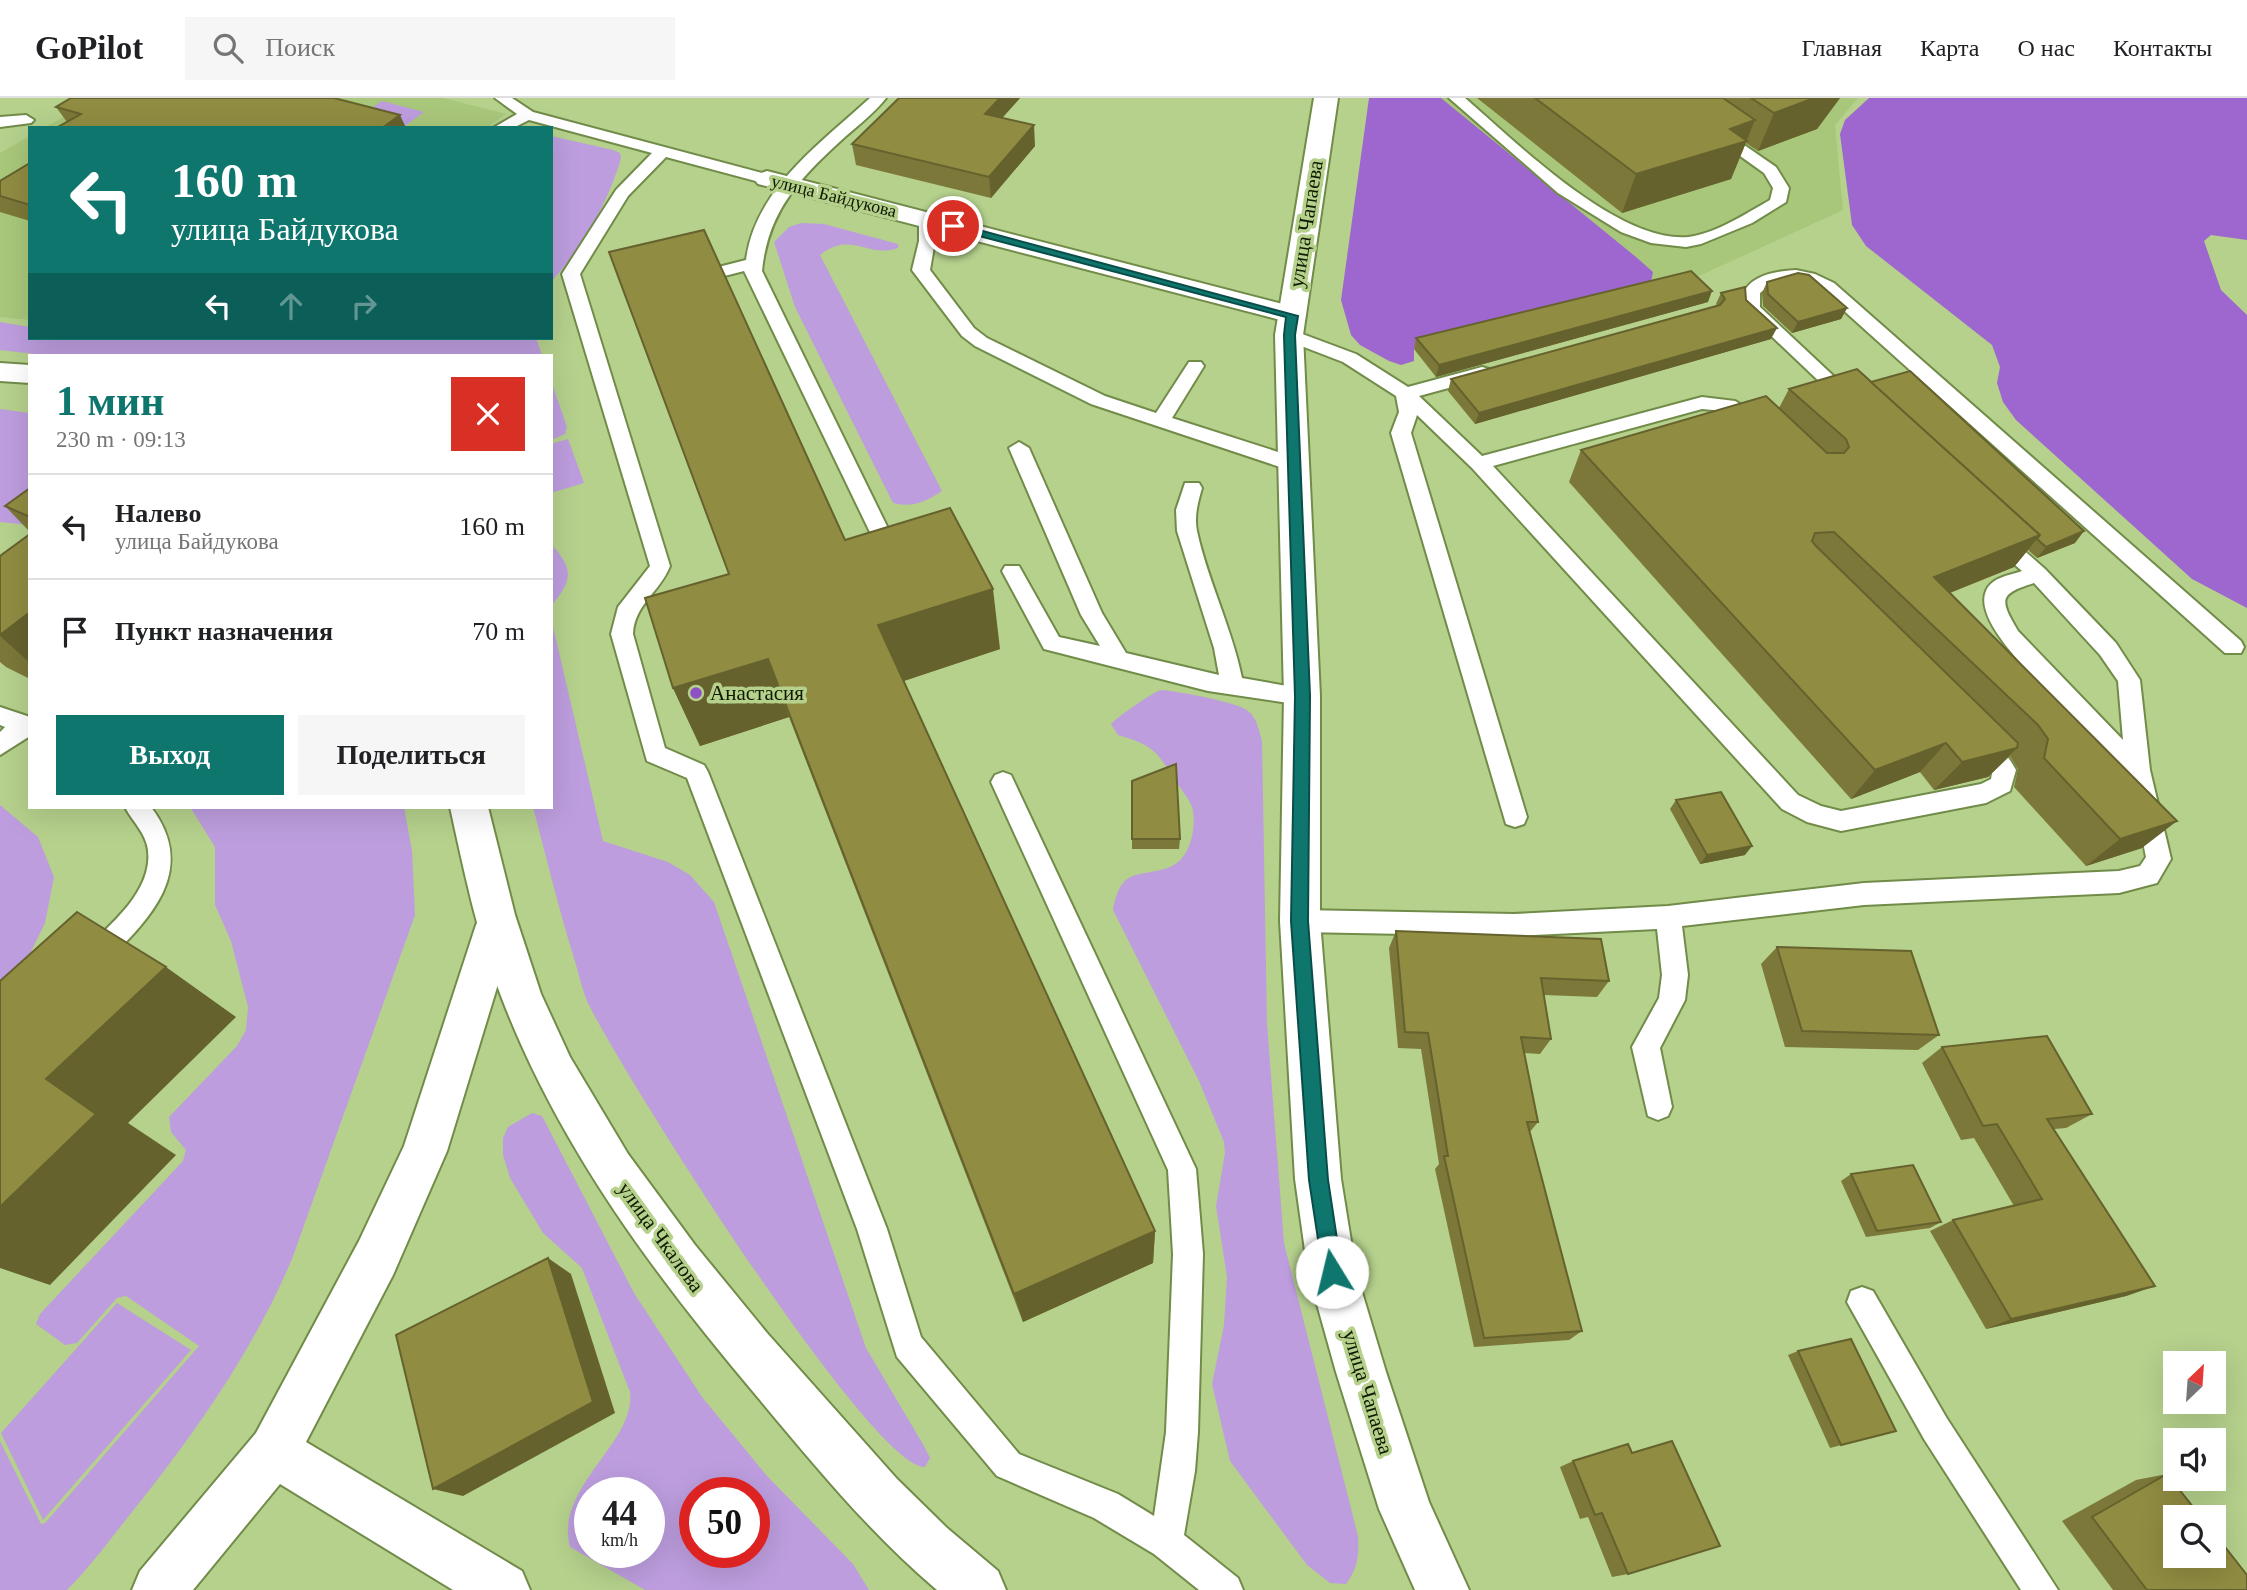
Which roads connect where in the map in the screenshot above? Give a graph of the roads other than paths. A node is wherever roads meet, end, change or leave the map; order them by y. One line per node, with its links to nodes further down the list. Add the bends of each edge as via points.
1 (502, 98): 6 (lane, улица Байдукова)
2 (879, 98): 11 (lane)
3 (1326, 98): 15 (main road, улица Чапаева)
4 (1456, 98): 5 (lane, via 1583,204 1659,241 1688,242 1778,202 1781,188 1770,170)
5 (1666, 98)
6 (528, 115): 9 (lane); 10 (lane, улица Байдукова)
7 (26, 120): 8 (lane)
8 (0, 122)
9 (504, 126)
10 (663, 152): 11 (lane, улица Байдукова); 52 (lane, via 622,194 571,274 660,566 621,620 655,754 696,772 872,1229 908,1346 1008,1465 1106,1506)
11 (778, 181): 12 (main road, улица Байдукова); 13 (lane, via 757,234)
12 (927, 219): 15 (main road, улица Байдукова); 22 (lane, via 921,270 968,332 1098,400)
13 (753, 263): 14 (lane); 29 (lane, via 763,295)
14 (680, 283)
15 (1291, 325): 20 (lane, via 1360,361); 26 (main road, улица Чапаева)
16 (1195, 366): 22 (lane)
17 (1497, 368): 20 (lane)
18 (0, 372): 19 (main road)
19 (28, 374)
20 (1405, 394): 25 (lane); 44 (lane, via 1408,412 1401,433)
21 (1861, 411): 32 (lane, via 1752,309 1751,290 1796,275 1828,287)
22 (1162, 419): 26 (lane)
23 (1769, 433): 25 (lane, via 1750,415 1728,405 1702,403)
24 (1019, 448): 33 (lane, via 1093,615)
25 (1479, 463): 37 (lane, via 1790,802 1841,821 1986,793 2002,784 2004,770)
26 (1293, 464): 35 (main road, улица Чапаева)
27 (1192, 488): 34 (lane, via 1187,531)
28 (1980, 523): 31 (lane)
29 (891, 555)
30 (1012, 571): 33 (lane, via 1052,643)
31 (2038, 574): 40 (lane, via 2108,649 2129,680); 40 (lane, via 2001,586 1995,593 1996,613 2010,637)
32 (2233, 647)
33 (1119, 659): 34 (lane)
34 (1233, 687): 35 (lane)
35 (1302, 696): 46 (main road, улица Чапаева)
36 (0, 716): 38 (lane)
37 (1960, 724)
38 (27, 726): 39 (lane)
39 (0, 746)
40 (2138, 771): 45 (lane, via 2159,859 2148,875 2119,882 1864,894)
41 (1003, 782): 52 (lane, via 1182,1169 1188,1254 1182,1432)
42 (139, 809): 48 (lane, via 160,851 156,882 146,905)
43 (469, 809): 47 (main road, улица Чкалова)
44 (1515, 817)
45 (1668, 917): 46 (lane, via 1514,925); 49 (lane, via 1675,975 1672,1000 1646,1047)
46 (1300, 921): 57 (main road, улица Чапаева, via 1318,1180 1332,1272 1405,1509)
47 (496, 925): 51 (main road, via 425,1152 376,1258); 55 (main road, улица Чкалова, via 530,1019 563,1088 628,1195 703,1296 835,1450)
48 (69, 980)
49 (1658, 1107)
50 (1861, 1302): 58 (lane, via 1935,1428)
51 (274, 1451): 53 (main road); 54 (main road)
52 (1166, 1542): 56 (lane)
53 (159, 1590)
54 (502, 1590)
55 (979, 1590)
56 (1226, 1590)
57 (1442, 1590)
58 (2041, 1590)

